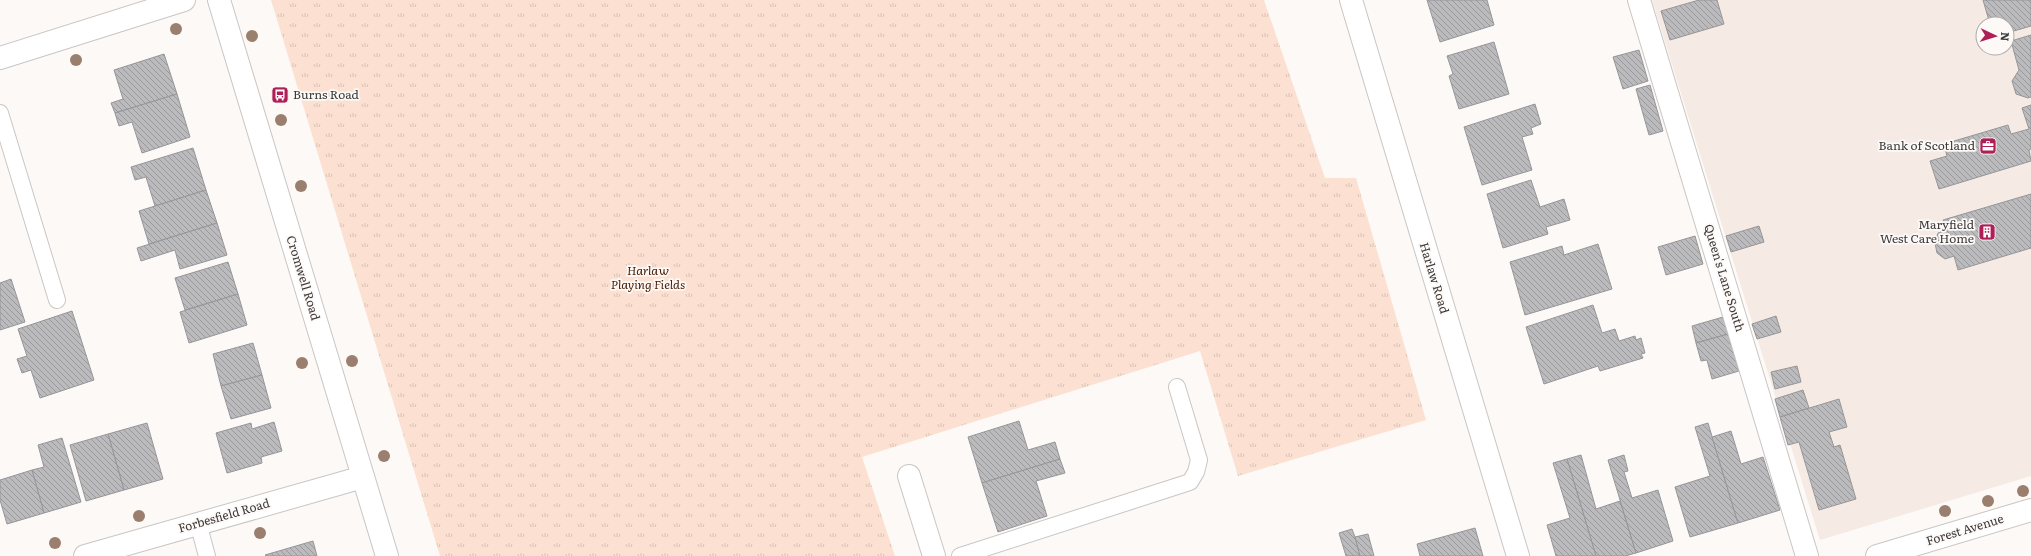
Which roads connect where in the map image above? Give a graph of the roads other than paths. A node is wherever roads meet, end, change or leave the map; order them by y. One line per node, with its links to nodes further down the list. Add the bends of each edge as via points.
1 (184, 0): 5 (street)
2 (219, 0): 10 (street, Cromwell Road)
3 (1351, 0): 18 (street, Harlaw Road)
4 (1639, 0): 19 (street, Queen's Lane South)
5 (0, 58)
6 (0, 113): 7 (lane)
7 (57, 300)
8 (1177, 386): 17 (lane, via 1199,460 1190,482)
9 (909, 476): 16 (street)
10 (363, 477): 12 (street, Forbesfield Road); 15 (street, Cromwell Road)
11 (2031, 510): 20 (street, Forest Avenue)
12 (198, 523): 13 (street, Forbesfield Road); 14 (lane)
13 (85, 556)
14 (207, 556)
15 (387, 556)
16 (934, 556)
17 (960, 556)
18 (1518, 556)
19 (1807, 556)
20 (1877, 556)

